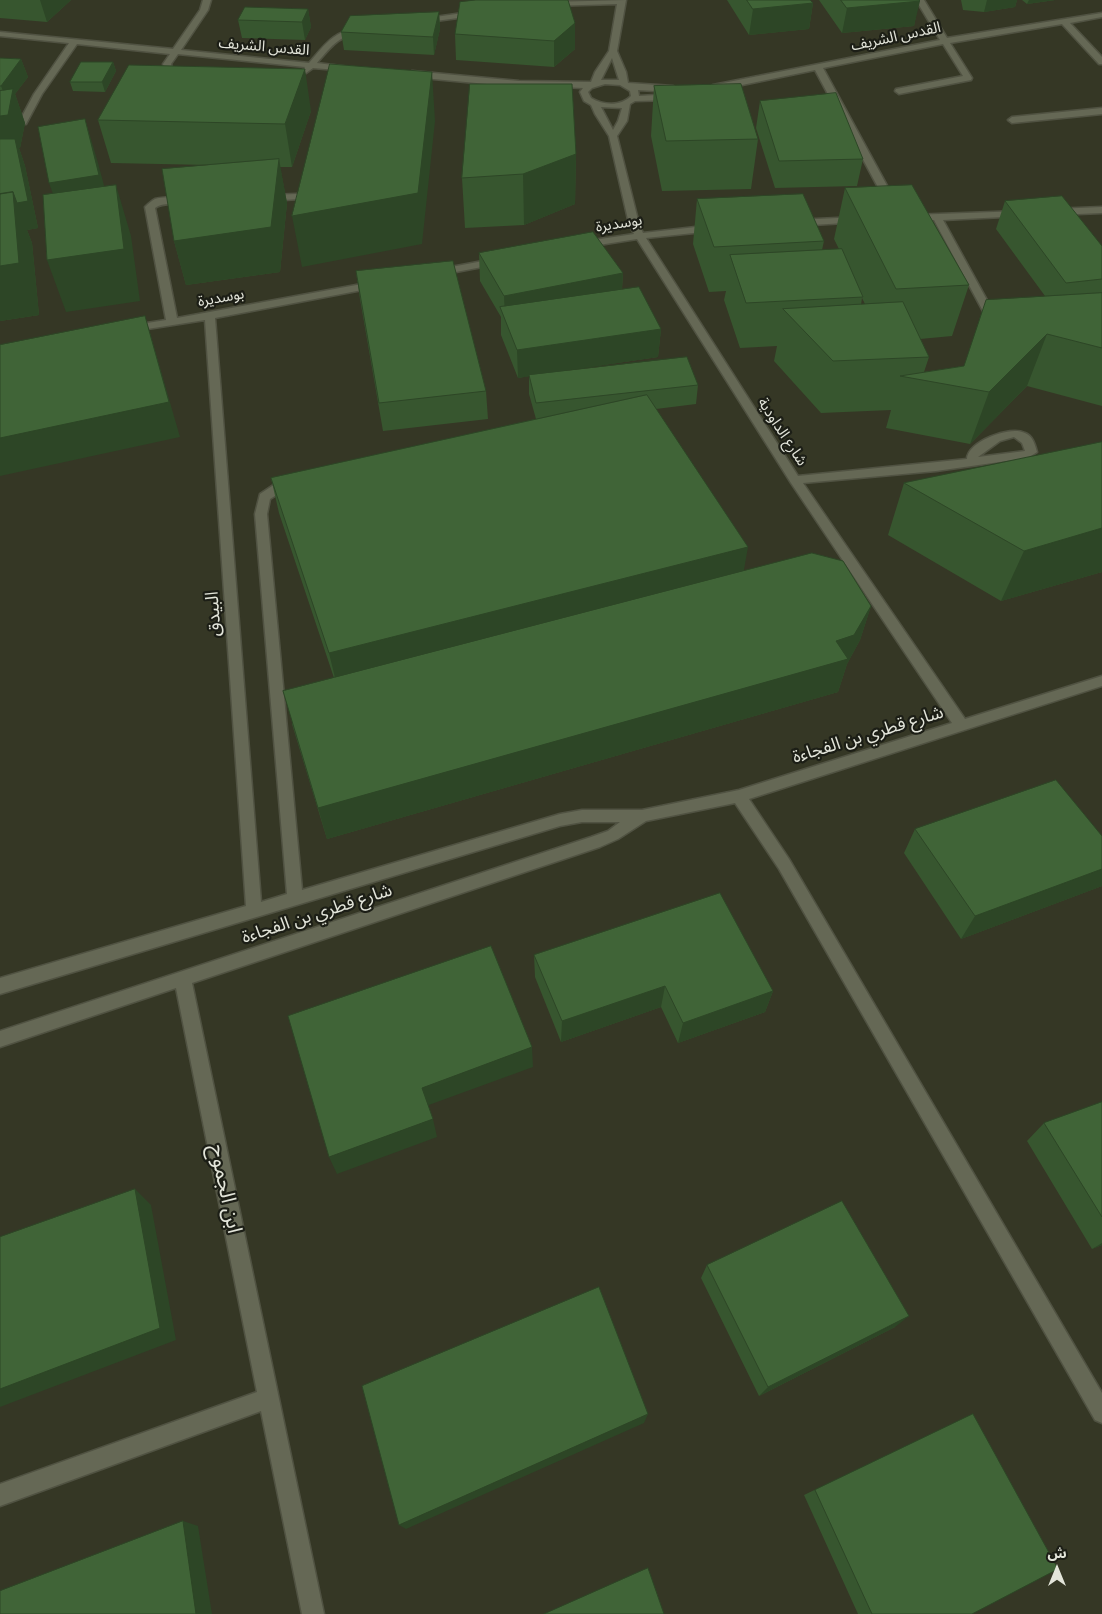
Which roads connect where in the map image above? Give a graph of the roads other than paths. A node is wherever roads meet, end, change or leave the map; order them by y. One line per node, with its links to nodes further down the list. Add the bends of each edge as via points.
1 (207, 0): 14 (street, via 204,10)
2 (920, 0): 12 (street)
3 (622, 1): 4 (street); 13 (street)
4 (540, 5)
5 (488, 12): 8 (street)
6 (1102, 15): 7 (street, القدس الشريف)
7 (1064, 21): 12 (street, القدس الشريف); 15 (street)
8 (411, 22)
9 (373, 27): 16 (street, via 339,34)
10 (2, 35): 11 (street, القدس الشريف)
11 (74, 42): 14 (street, القدس الشريف); 32 (street)
12 (945, 42): 17 (street, القدس الشريف); 26 (street, via 968,78)
13 (613, 51): 23 (street); 24 (street)
14 (175, 52): 16 (street, القدس الشريف); 20 (street, via 167,64 169,72)
15 (1102, 62)
16 (311, 66): 18 (street, القدس الشريف); 21 (street)
17 (818, 67): 25 (street, القدس الشريف); 38 (street, via 898,214)
18 (361, 70)
19 (400, 73): 22 (street)
20 (195, 77)
21 (297, 79)
22 (519, 84): 23 (street); 27 (street)
23 (592, 85): 24 (street, via 609,82); 28 (street, via 584,92)
24 (627, 85): 29 (street, via 636,93); 29 (street, via 681,93)
25 (706, 90)
26 (899, 91)
27 (555, 93)
28 (587, 100): 29 (street, via 611,106); 33 (street, شارع الداودية)
29 (630, 101): 33 (street, via 622,126)
30 (1102, 111): 31 (street)
31 (1012, 120)
32 (23, 122)
33 (613, 136): 42 (street, شارع الداودية)
34 (297, 197): 35 (street)
35 (258, 198)
36 (201, 200): 49 (street, via 156,202 150,207)
37 (1102, 210): 38 (street)
38 (936, 217): 47 (street)
39 (871, 220): 40 (street)
40 (785, 223)
41 (726, 227): 42 (street, بوسديرة)
42 (639, 235): 43 (street, بوسديرة); 53 (street, شارع الداودية)
43 (570, 247)
44 (512, 258): 45 (street)
45 (424, 275)
46 (385, 282): 48 (street, بوسديرة)
47 (989, 313)
48 (210, 316): 49 (street, بوسديرة); 59 (street, البيدق)
49 (172, 322): 50 (street, بوسديرة)
50 (115, 331)
51 (973, 461): 53 (street)
52 (305, 480): 58 (street, via 285,483 264,497 261,514 283,710)
53 (795, 480): 55 (street, شارع الداودية, via 849,567)
54 (1102, 681): 55 (street, شارع قطري بن الفجاءة)
55 (962, 726): 56 (street, شارع قطري بن الفجاءة)
56 (739, 796): 57 (street, شارع قطري بن الفجاءة); 64 (street, via 784,864)
57 (642, 816): 58 (street, شارع قطري بن الفجاءة, via 582,816 560,820); 60 (street, شارع قطري بن الفجاءة, via 613,835 595,842)
58 (294, 898): 59 (street, شارع قطري بن الفجاءة)
59 (254, 909): 61 (street, شارع قطري بن الفجاءة)
60 (183, 980): 62 (street, شارع قطري بن الفجاءة); 63 (street, ابن الجموح)
61 (0, 986)
62 (0, 1039)
63 (268, 1398): 65 (street); 66 (street, ابن الجموح)
64 (1102, 1413)
65 (0, 1495)
66 (313, 1614)

